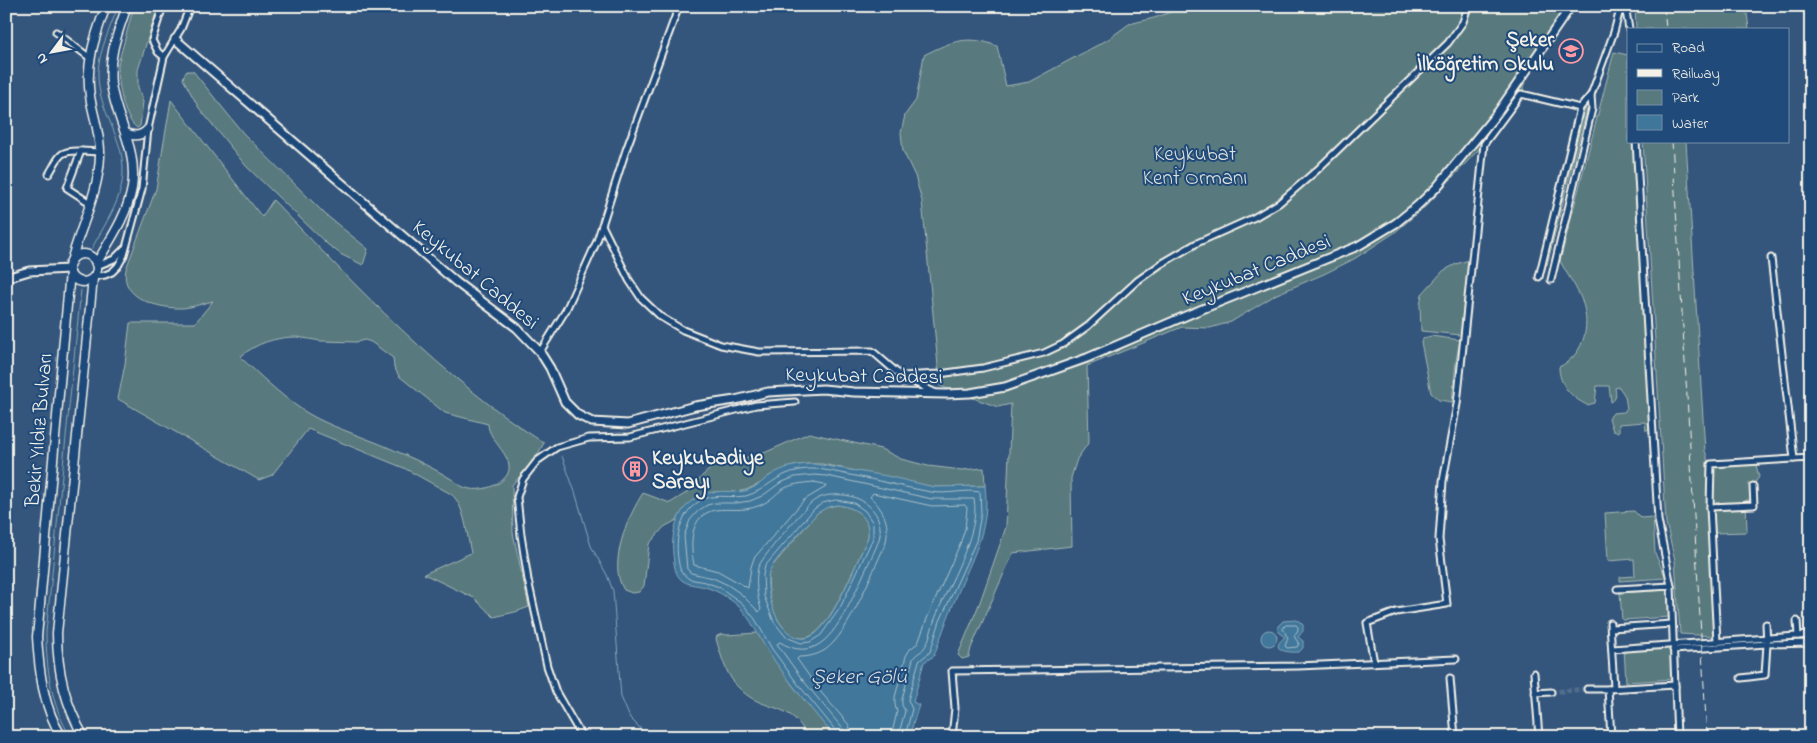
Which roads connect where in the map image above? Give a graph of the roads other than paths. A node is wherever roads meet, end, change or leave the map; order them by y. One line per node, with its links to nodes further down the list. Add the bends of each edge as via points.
1 (106, 6): 14 (main road, Bekir Yıldız Bulvarı)
2 (127, 6): 20 (main road, via 112,48 110,69 113,93)
3 (163, 6): 13 (street, via 152,40)
4 (190, 6): 12 (street)
5 (679, 6): 26 (street)
6 (1468, 6): 36 (street, via 1460,28 1440,51 1279,203 1161,264 1074,337 1044,353 998,365)
7 (1571, 6): 15 (street, Keykubat Caddesi)
8 (1621, 6): 17 (street)
9 (1625, 6): 10 (street)
10 (1629, 28)
11 (56, 32): 14 (street)
12 (175, 39): 13 (street); 35 (street, Keykubat Caddesi, via 456,282 517,328)
13 (164, 57): 19 (street)
14 (90, 58): 23 (main road, Bekir Yıldız Bulvarı, via 89,89)
15 (1511, 93): 16 (street); 37 (street, Keykubat Caddesi, via 1418,206 1358,246 1039,377 994,390)
16 (1520, 94): 18 (street); 56 (street, via 1484,144 1457,404 1442,481 1439,539 1447,604 1396,612 1367,623)
17 (1591, 95): 18 (street); 34 (street, via 1592,109)
18 (1580, 108): 32 (street)
19 (148, 129): 20 (main road, via 136,136); 27 (street, via 142,189)
20 (126, 133): 29 (main road, via 132,161 130,194 122,218)
21 (1636, 142): 43 (street, via 1658,520)
22 (80, 151): 23 (street); 24 (street, via 62,154); 25 (street, via 67,188)
23 (100, 152): 25 (main road, Bekir Yıldız Bulvarı)
24 (50, 174)
25 (90, 204): 30 (main road, Bekir Yıldız Bulvarı)
26 (602, 224): 35 (street, via 566,310); 36 (street, via 641,298 683,330 721,345 759,352 872,351)
27 (126, 247): 29 (street, via 117,257); 31 (street, via 115,269)
28 (1771, 258): 40 (street)
29 (97, 265): 30 (main road, via 92,257 83,254 77,256); 31 (main road)
30 (70, 268): 31 (main road, via 72,277 80,282); 33 (street, via 29,271); 65 (main road, Bekir Yıldız Bulvarı, via 37,637 46,697)
31 (94, 277): 66 (main road, Bekir Yıldız Bulvarı, via 57,633 63,688)
32 (1539, 277)
33 (6, 278)
34 (1551, 280)
35 (540, 352): 37 (street, Keykubat Caddesi, via 564,402 592,422 628,424 768,392 823,389)
36 (901, 376): 37 (street)
37 (936, 393)
38 (795, 402): 67 (street, via 756,405 630,437 589,438 557,447 537,461 523,480 517,497 522,542 547,666 556,692)
39 (1811, 458): 40 (street)
40 (1794, 459): 42 (street, via 1711,464)
41 (1754, 486): 42 (street, via 1754,505)
42 (1710, 507): 51 (street)
43 (1670, 586): 44 (street); 46 (street)
44 (1617, 589)
45 (1797, 621): 49 (street)
46 (1672, 624): 53 (street); 54 (street, via 1610,626)
47 (1766, 624): 50 (street)
48 (1811, 635): 49 (street)
49 (1798, 636): 50 (street)
50 (1767, 641): 51 (street); 52 (street); 53 (street); 59 (street, via 1765,675)
51 (1717, 642): 53 (street)
52 (1811, 643)
53 (1673, 647): 54 (street); 60 (street)
54 (1612, 649): 61 (street)
55 (1456, 659): 56 (street)
56 (1374, 663): 68 (street, via 952,671 955,708)
57 (1534, 673): 64 (street)
58 (1450, 678): 69 (street)
59 (1741, 678)
60 (1675, 687): 61 (street); 72 (street)
61 (1611, 688): 62 (street); 71 (street)
62 (1586, 689)
63 (1551, 692): 64 (street)
64 (1536, 693): 70 (street)
65 (62, 737)
66 (84, 737)
67 (582, 737)
68 (952, 737)
69 (1455, 737)
70 (1539, 737)
71 (1611, 737)
72 (1677, 737)

